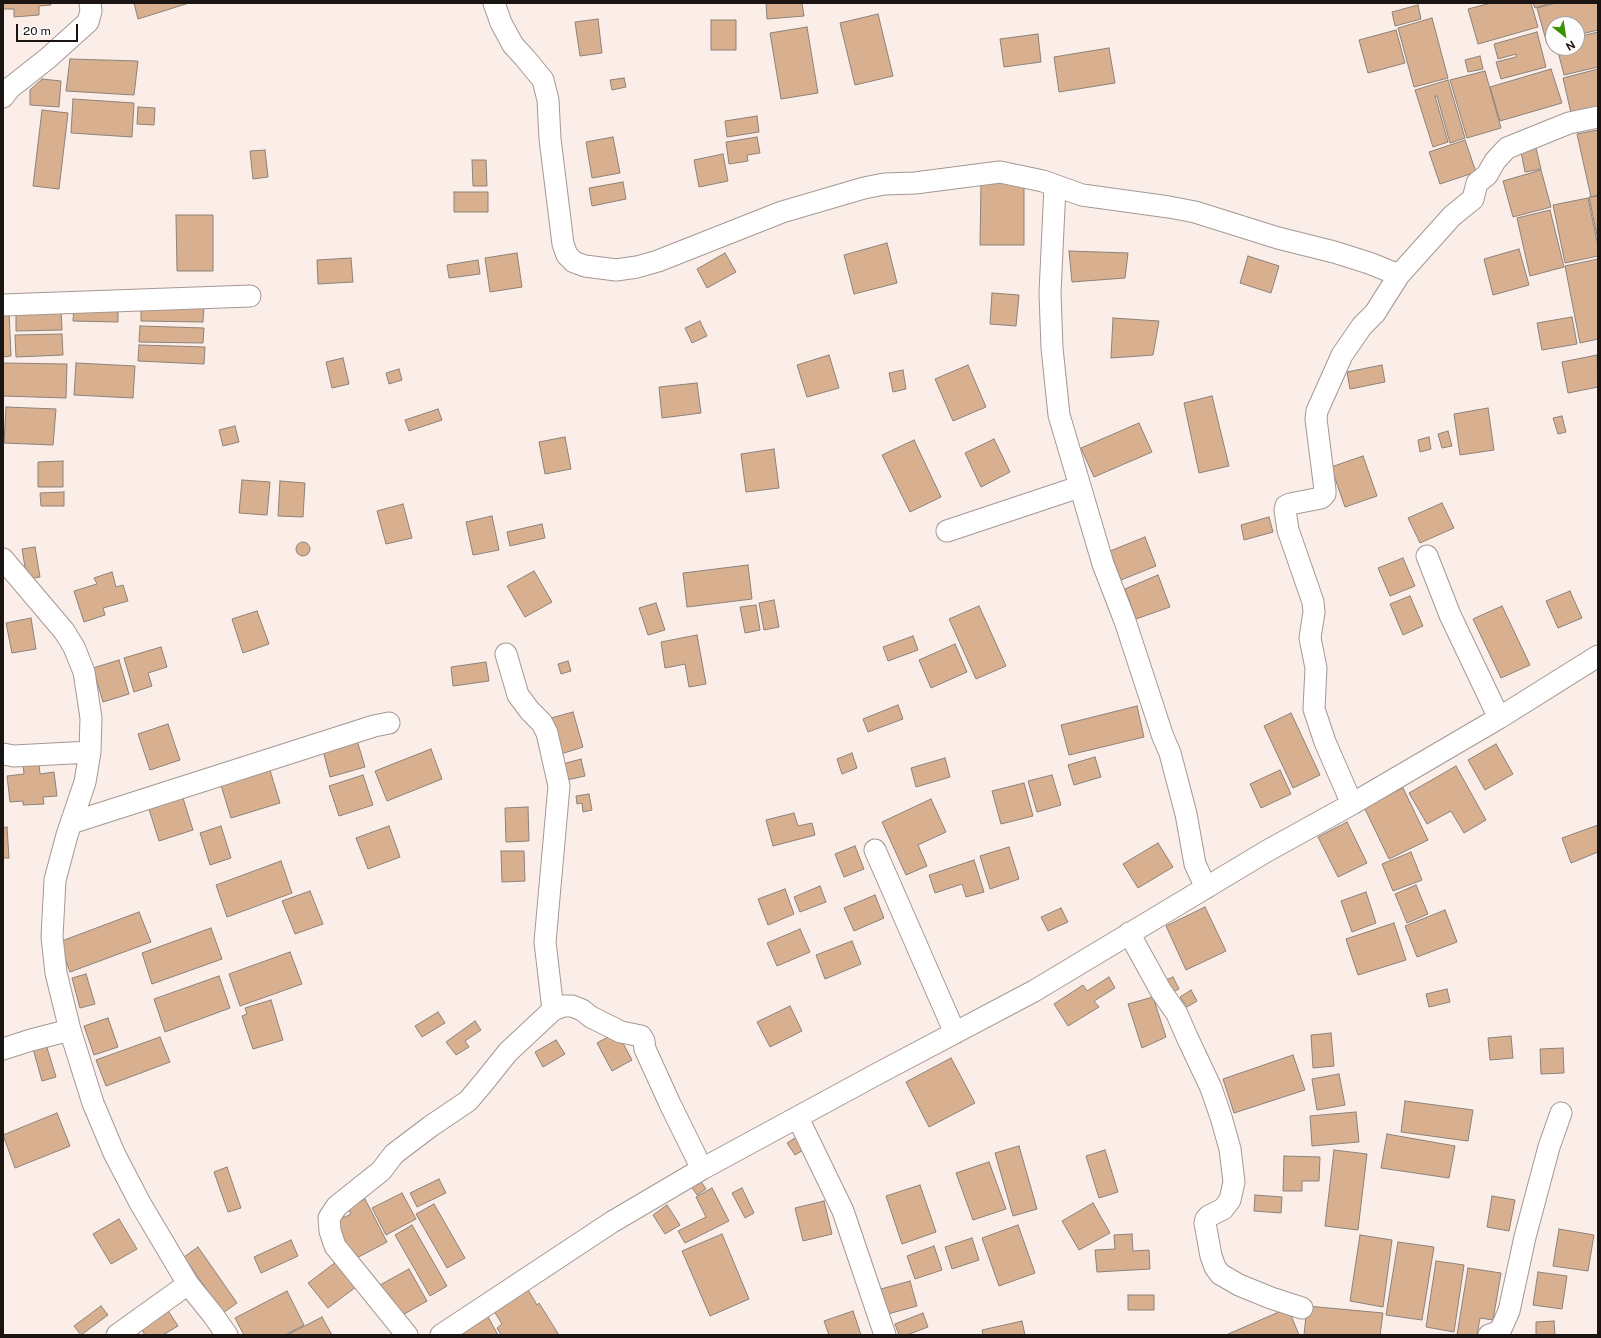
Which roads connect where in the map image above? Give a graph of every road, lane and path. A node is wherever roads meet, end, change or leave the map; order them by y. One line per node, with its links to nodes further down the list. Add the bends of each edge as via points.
1 (90, 3): 3 (street, via 88,22 10,88)
2 (494, 3): 5 (street, via 513,45 543,80 548,100 550,139 563,244 567,255 574,262 585,266 616,270 637,267 782,212 884,184 915,183 1000,172)
3 (3, 97)
4 (1598, 117): 6 (street, via 1569,123 1507,148 1477,183 1473,199 1452,216)
5 (1055, 186): 6 (street, via 1082,195 1201,214 1341,254); 9 (street, via 1050,293 1052,348 1059,415)
6 (1399, 275): 19 (street, via 1375,313 1362,326 1342,355 1317,411 1325,494 1321,498 1290,504 1285,510 1288,530 1313,602 1310,638 1316,668 1314,709 1325,742)
7 (250, 296): 8 (street)
8 (3, 305)
9 (1079, 487): 10 (street); 22 (street, via 1102,564 1170,753 1186,814 1195,864)
10 (947, 531)
11 (1427, 556): 15 (street, via 1450,615)
12 (3, 559): 17 (street, via 74,647 84,672 88,698 91,718)
13 (506, 654): 24 (street, via 518,696 548,733 559,786 545,942)
14 (1598, 656): 15 (street)
15 (1499, 718): 19 (street)
16 (389, 723): 20 (street)
17 (90, 752): 18 (street, via 14,756); 20 (street, via 85,782)
18 (3, 754)
19 (1352, 804): 22 (street)
20 (71, 823): 25 (street, via 55,880 52,937 56,972)
21 (876, 850): 26 (street)
22 (1206, 888): 23 (street)
23 (1129, 933): 26 (street, via 1034,991); 32 (street, via 1188,1037 1221,1117 1230,1149 1234,1182 1230,1200 1223,1209 1209,1216 1205,1223 1210,1256 1215,1267 1220,1274 1239,1285)
24 (553, 1010): 30 (street, via 572,1006 621,1032 641,1036); 35 (street, via 508,1052 468,1101 394,1154 381,1171 336,1206 329,1218 335,1246)
25 (70, 1030): 27 (street); 31 (street, via 93,1103 114,1153)
26 (955, 1033): 29 (street)
27 (3, 1049)
28 (1561, 1113): 38 (street, via 1525,1237 1509,1311 1500,1331)
29 (798, 1118): 30 (street); 37 (street, via 843,1211)
30 (702, 1170): 36 (street, via 612,1222)
31 (188, 1284): 33 (street); 34 (street)
32 (1302, 1308)
33 (117, 1335)
34 (227, 1335)
35 (407, 1335)
36 (441, 1335)
37 (885, 1335)
38 (1488, 1335)

